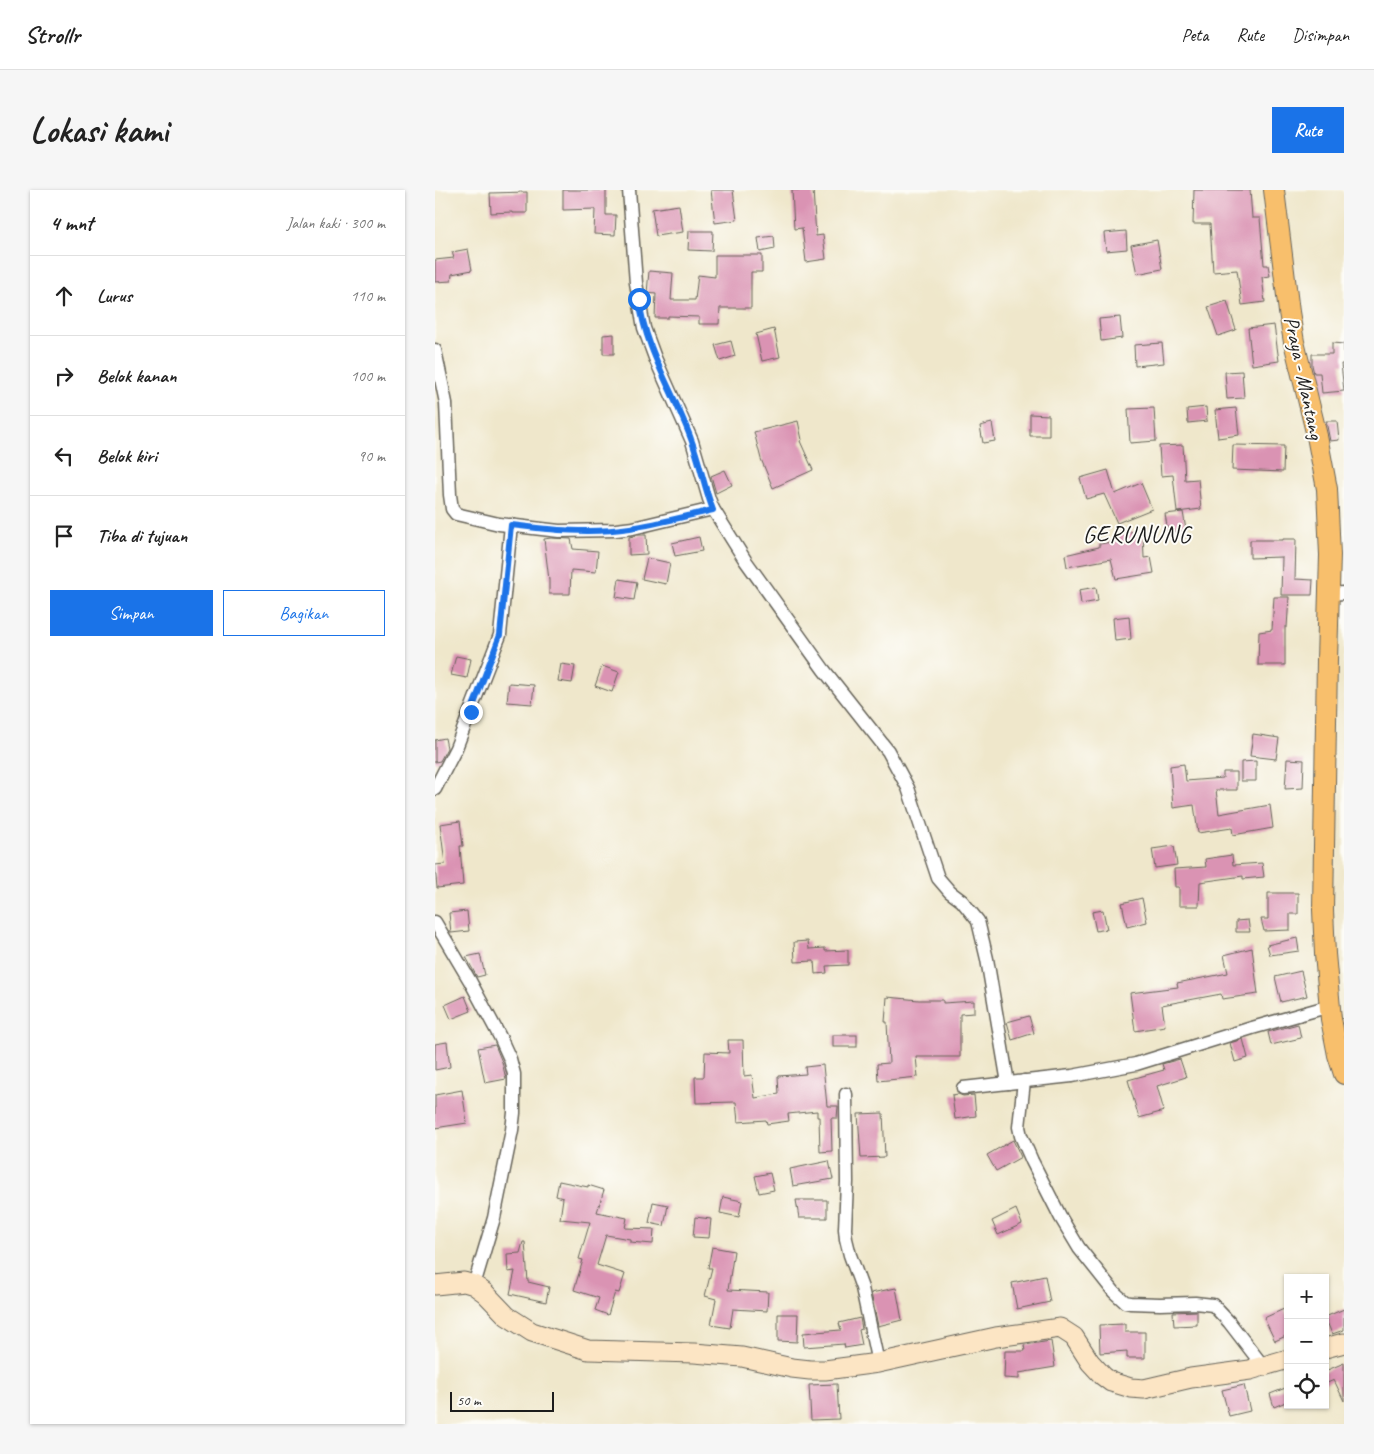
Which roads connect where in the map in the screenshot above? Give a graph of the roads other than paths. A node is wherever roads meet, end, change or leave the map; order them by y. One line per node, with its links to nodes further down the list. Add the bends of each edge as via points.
1 (629, 190): 4 (street, via 636,284 644,328 692,441)
2 (1274, 190): 6 (main road, Praya - Mantang, via 1294,342 1327,489)
3 (435, 350): 5 (street, via 446,404 453,511 459,516)
4 (713, 510): 5 (street, via 616,530 559,531); 12 (street, via 824,670 888,751 908,788 938,878 962,900 978,921)
5 (511, 525): 7 (street, via 500,635 460,739)
6 (1337, 593): 9 (main road, Praya - Mantang, via 1327,660 1323,910)
7 (435, 789)
8 (435, 922): 16 (street, via 501,1036 514,1074 512,1130 494,1218)
9 (1330, 1006): 10 (main road, Praya - Mantang); 11 (street, via 1136,1064)
10 (1344, 1074)
11 (1024, 1081): 12 (street); 21 (street, via 1019,1127 1031,1161 1079,1248 1114,1292 1130,1304 1195,1302 1213,1306)
12 (1009, 1083): 13 (street)
13 (963, 1088)
14 (846, 1094): 20 (street, via 846,1239 862,1288)
15 (435, 1285): 16 (street, via 464,1282)
16 (475, 1285): 20 (street, via 507,1316 532,1332 588,1350 741,1357 810,1370)
17 (1344, 1343): 18 (street)
18 (1329, 1347)
19 (1284, 1360): 21 (street)
20 (878, 1364): 21 (street, via 996,1337 1060,1328 1074,1337 1103,1376 1131,1388 1144,1389)
21 (1263, 1366)

